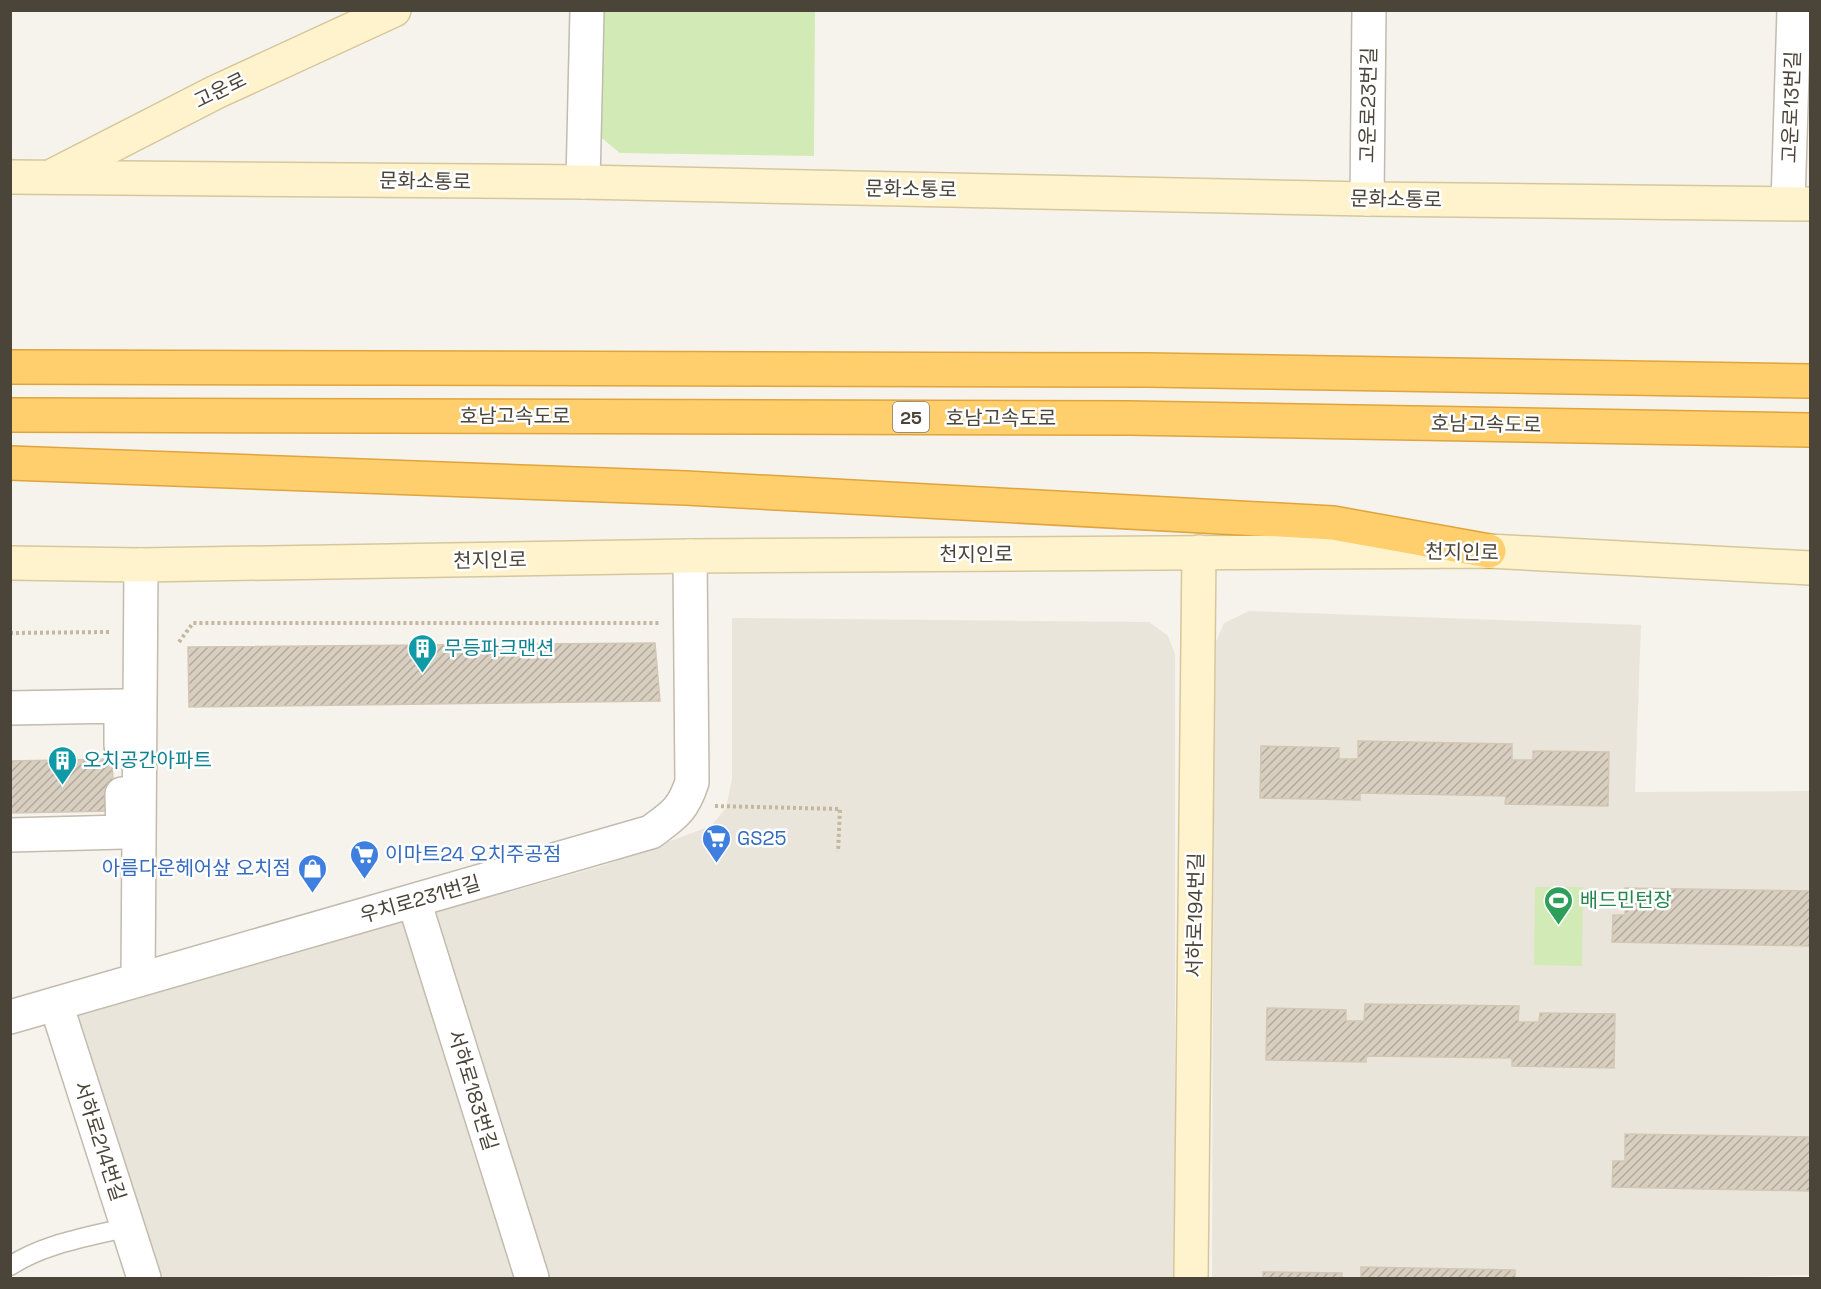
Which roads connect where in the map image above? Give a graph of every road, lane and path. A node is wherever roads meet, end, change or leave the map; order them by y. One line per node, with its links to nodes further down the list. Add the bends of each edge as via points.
1 (394, 10): 6 (street, 고운로, via 216,92)
2 (587, 10): 7 (street)
3 (1369, 10): 8 (street, 고운로23번길)
4 (1794, 10): 9 (street, 고운로13번길)
5 (10, 177): 6 (street, 문화소통로)
6 (50, 177): 7 (street, 문화소통로)
7 (583, 182): 8 (street, 문화소통로)
8 (1367, 199): 9 (street, 문화소통로)
9 (1799, 204)
10 (10, 367): 11 (highway, via 1147,370)
11 (1810, 381)
12 (10, 415): 13 (highway, 호남고속도로 / 25, via 1129,418)
13 (1810, 430)
14 (10, 463): 16 (highway, via 686,488 1333,523)
15 (1199, 552): 16 (street, 천지인로); 17 (street, 천지인로); 37 (street, 서하로194번길)
16 (1489, 552): 20 (street, 천지인로)
17 (690, 556): 19 (street, 천지인로); 26 (street, 우치로231번길, via 692,782)
18 (10, 563): 19 (street, 천지인로)
19 (141, 565): 30 (street)
20 (1810, 568)
21 (660, 623): 24 (path, via 193,623)
22 (120, 631): 23 (path)
23 (10, 633)
24 (179, 642)
25 (10, 708): 27 (street, via 121,706 123,832)
26 (682, 806): 28 (path, via 840,808); 29 (street, 우치로231번길, via 651,832)
27 (10, 835)
28 (838, 852)
29 (414, 901): 30 (street, 우치로231번길); 36 (street, 서하로183번길)
30 (138, 979): 31 (street, 우치로231번길)
31 (56, 1004): 32 (street, 우치로231번길); 33 (street, 서하로214번길)
32 (10, 1017)
33 (128, 1227): 34 (lane, via 41,1250); 35 (street, 서하로214번길)
34 (10, 1266)
35 (144, 1278)
36 (532, 1278)
37 (1191, 1278)

